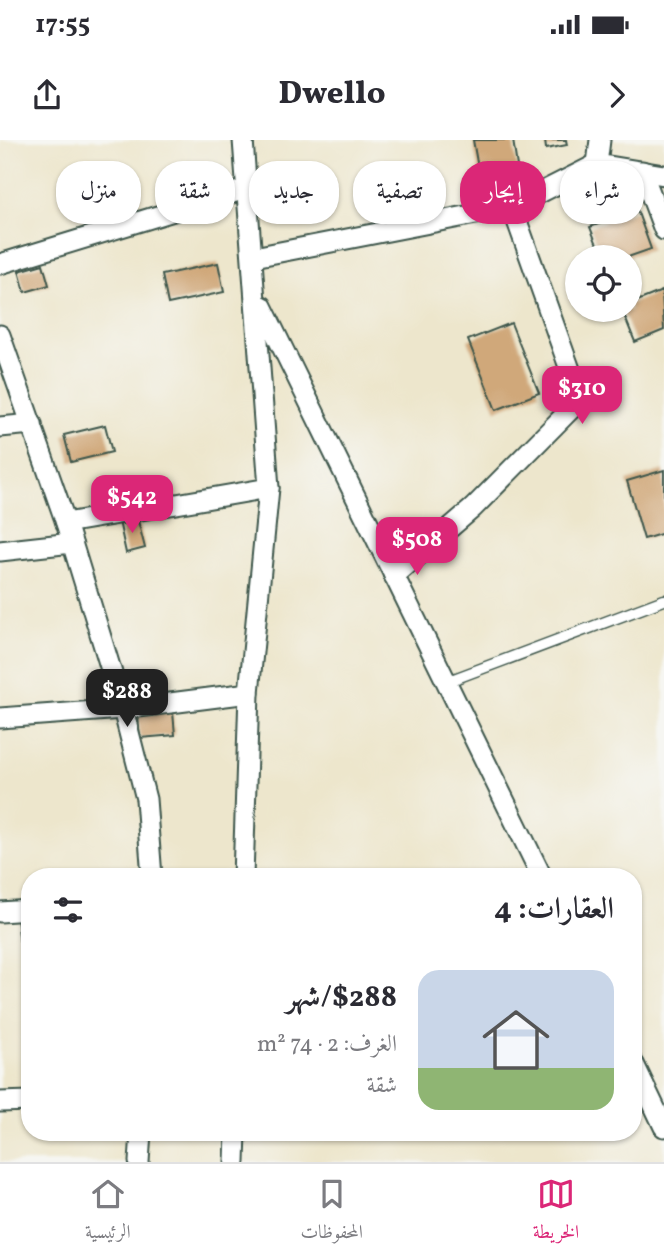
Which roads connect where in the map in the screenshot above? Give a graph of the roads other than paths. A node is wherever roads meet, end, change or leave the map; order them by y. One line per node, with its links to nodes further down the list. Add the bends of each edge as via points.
1 (243, 140): 7 (street)
2 (600, 140): 3 (street)
3 (597, 161)
4 (644, 171): 5 (street)
5 (664, 175)
6 (644, 176): 11 (street)
7 (249, 188): 13 (street)
8 (460, 217): 12 (street)
9 (252, 224): 12 (street)
10 (518, 224): 22 (street, via 576,397 571,408 473,508)
11 (664, 230)
12 (254, 257): 14 (street)
13 (0, 264)
14 (257, 295): 18 (street); 22 (street)
15 (0, 335): 16 (street)
16 (32, 424): 17 (street); 19 (street)
17 (0, 427)
18 (269, 488): 19 (street); 25 (street)
19 (66, 523): 20 (street)
20 (72, 543): 21 (street); 26 (street)
21 (0, 551)
22 (394, 576): 24 (street)
23 (664, 600): 24 (lane)
24 (446, 682): 30 (street)
25 (249, 693): 26 (street); 29 (street)
26 (122, 709): 27 (street); 28 (street, via 146,799)
27 (0, 718)
28 (151, 868)
29 (243, 868)
30 (537, 868)
31 (21, 911): 32 (street)
32 (0, 912)
33 (642, 1081): 36 (street)
34 (21, 1101): 35 (street)
35 (0, 1102)
36 (664, 1126)
37 (141, 1141): 39 (street)
38 (236, 1141): 40 (street)
39 (139, 1162)
40 (235, 1162)

